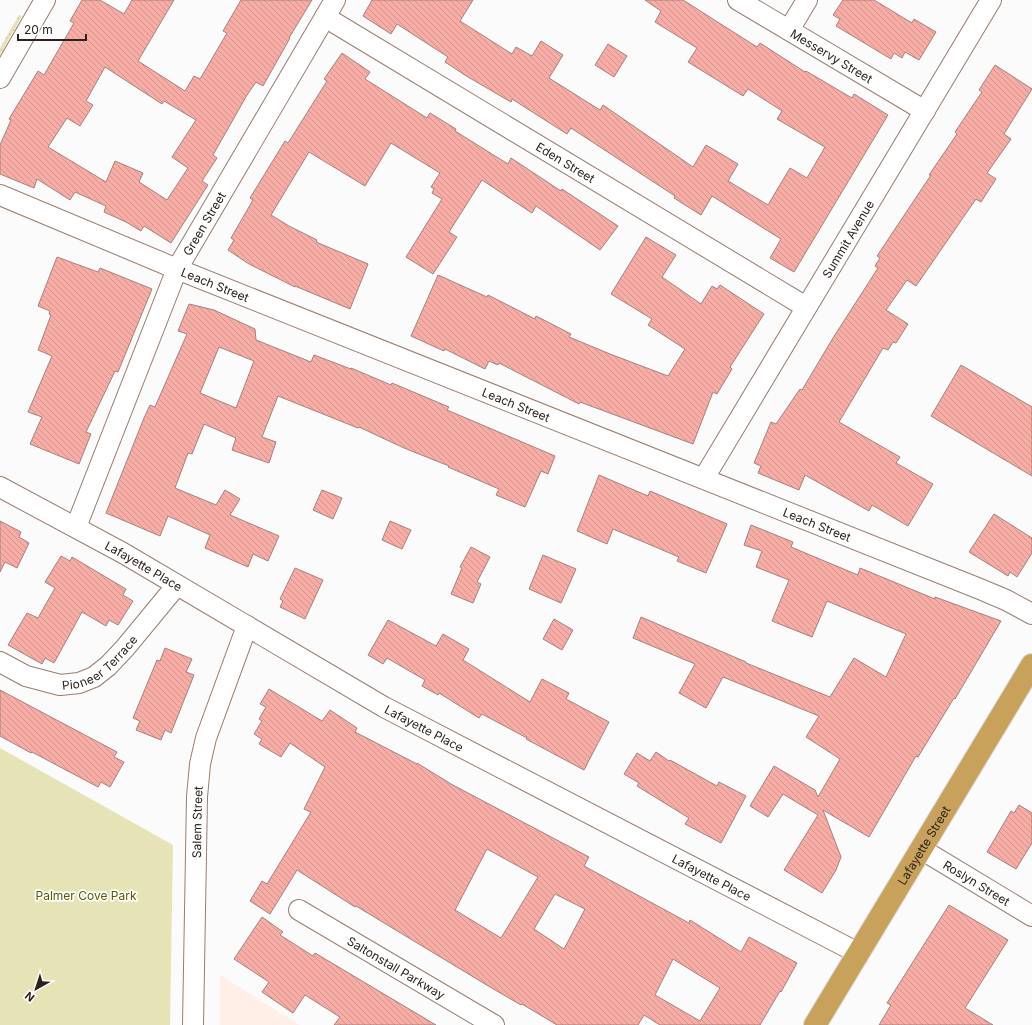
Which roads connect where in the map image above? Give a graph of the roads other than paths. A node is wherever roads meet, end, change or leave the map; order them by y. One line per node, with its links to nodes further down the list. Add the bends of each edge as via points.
1 (45, 0): 8 (street)
2 (335, 0): 6 (street, Green Street)
3 (738, 0): 7 (street, Messervy Street)
4 (807, 0): 7 (street)
5 (991, 0): 9 (street, Summit Avenue)
6 (325, 17): 11 (street, Green Street); 12 (street, Eden Street)
7 (789, 30): 9 (street, Messervy Street)
8 (0, 78)
9 (925, 111): 12 (street, Summit Avenue)
10 (0, 195): 11 (street, Leach Street)
11 (177, 269): 13 (street, Leach Street); 15 (street, Green Street)
12 (806, 307): 13 (street, Summit Avenue)
13 (704, 478): 17 (street, Leach Street, via 980,589)
14 (0, 487): 15 (street, Lafayette Place)
15 (76, 527): 16 (street, Lafayette Place)
16 (177, 585): 18 (street, Lafayette Place); 19 (street, Pioneer Terrace, via 125,648 94,677 60,685 26,676)
17 (1032, 614)
18 (247, 626): 24 (street, Lafayette Place, via 378,704); 25 (street, Salem Street, via 206,738 200,764 197,797)
19 (0, 662)
20 (1032, 664): 21 (highway, Lafayette Street)
21 (921, 849): 23 (street, Roslyn Street); 24 (highway, Lafayette Street)
22 (299, 910): 26 (street, Saltonstall Parkway)
23 (1032, 916)
24 (858, 953): 27 (highway, Lafayette Street)
25 (193, 1025)
26 (494, 1025)
27 (815, 1025)

